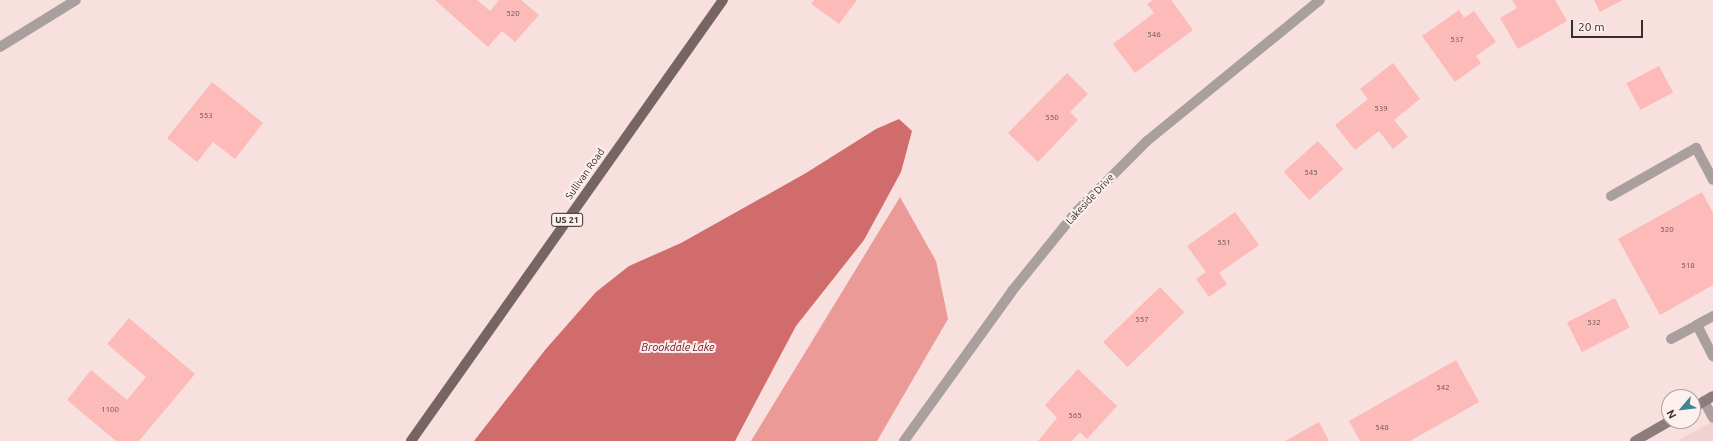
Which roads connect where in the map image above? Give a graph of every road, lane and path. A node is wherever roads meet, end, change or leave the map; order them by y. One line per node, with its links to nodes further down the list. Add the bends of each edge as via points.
1 (76, 0): 4 (street)
2 (723, 0): 14 (main road, Sullivan Road / US 21)
3 (1320, 0): 15 (street, Lakeside Drive, via 1147,141 1076,212 1012,291)
4 (0, 47)
5 (1713, 180): 6 (street, via 1696,148)
6 (1611, 196)
7 (1713, 316): 8 (street)
8 (1697, 325): 9 (street); 10 (street)
9 (1671, 339)
10 (1713, 356)
11 (1708, 399): 12 (street)
12 (1713, 418)
13 (1661, 426): 16 (main road)
14 (411, 441)
15 (904, 441)
16 (1635, 441)

